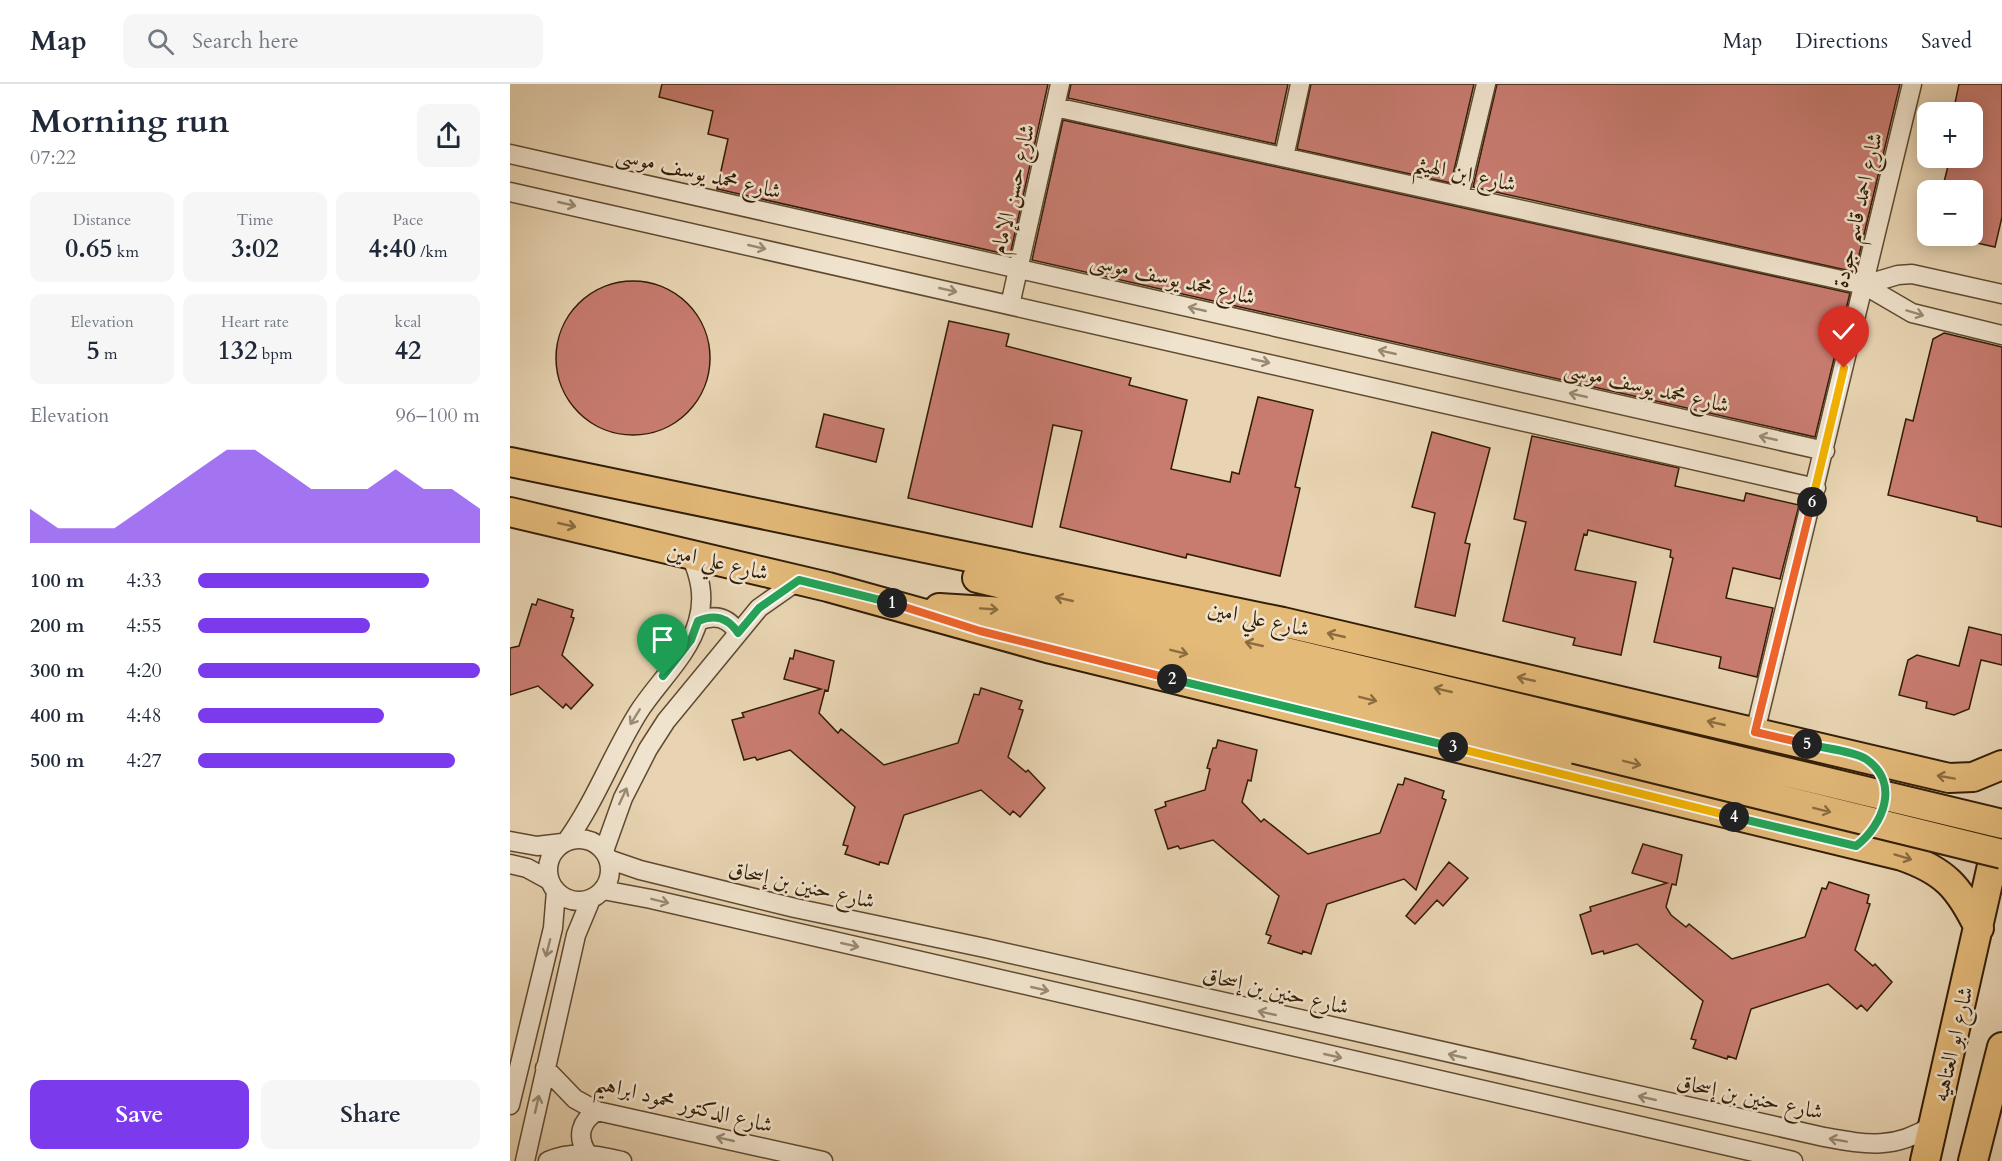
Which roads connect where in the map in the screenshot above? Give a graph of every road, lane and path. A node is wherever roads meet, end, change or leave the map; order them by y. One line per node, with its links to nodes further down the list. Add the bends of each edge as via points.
1 (1060, 84): 5 (street, شارع حسن الإمام)
2 (1300, 84): 7 (street)
3 (1486, 84): 9 (street)
4 (1912, 84): 11 (street, شارع احمد قاسم جودة)
5 (1055, 107): 7 (street, شارع ابن الهيثم); 10 (street, شارع حسن الإمام)
6 (510, 154): 10 (street, شارع محمد يوسف موسى)
7 (1284, 157): 9 (street, شارع ابن الهيثم)
8 (510, 192): 13 (street, one-way to 13)
9 (1459, 196): 11 (street, شارع ابن الهيثم)
10 (1018, 268): 13 (street, شارع حسن الإمام); 15 (street, شارع محمد يوسف موسى, one-way to 10)
11 (1864, 285): 12 (street, شارع ابن الهيثم, via 1912,274); 14 (street, شارع ابن الهيثم, one-way to 14, via 1912,313); 15 (street, شارع احمد قاسم جودة)
12 (2002, 294)
13 (1010, 304): 17 (street, one-way to 17)
14 (2002, 335)
15 (1825, 451): 17 (street, شارع احمد قاسم جودة)
16 (510, 462): 19 (main road, شارع علي امين)
17 (1816, 488): 25 (street, شارع احمد قاسم جودة)
18 (510, 512): 20 (main road, شارع علي امين, one-way to 20)
19 (846, 532): 25 (main road, شارع علي امين, one-way to 19, via 1283,622); 26 (main road, one-way to 19, via 958,574 908,559)
20 (690, 554): 21 (main road, شارع علي امين); 23 (street, via 701,585)
21 (799, 580): 22 (main road, شارع علي امين); 24 (street, via 759,608)
22 (909, 608): 26 (main road, one-way to 26, via 954,607 1020,613); 32 (main road, شارع علي امين, via 1062,652)
23 (698, 621): 24 (street, via 718,617 730,622); 31 (street, one-way to 31, via 691,640 624,736 590,805)
24 (738, 633): 34 (street, one-way to 24, via 617,811 648,749)
25 (1755, 732): 27 (main road, شارع علي امين)
26 (1579, 736): 29 (main road, bridge); 33 (main road, one-way to 33, bridge)
27 (1865, 758): 28 (main road, شارع علي امين, one-way to 27, via 1973,777 1949,778); 32 (main road, via 1880,775 1884,809 1874,830)
28 (2002, 765)
29 (2002, 823): 36 (main road, شارع ابو العتاهيه)
30 (510, 841): 31 (street, via 537,846)
31 (564, 842): 34 (street, via 587,840); 37 (street, via 549,860)
32 (1856, 846): 39 (main road, شارع علي امين, one-way to 39, via 1902,856 1936,872 1964,897)
33 (2002, 854)
34 (606, 855): 38 (street, via 608,880); 48 (street, شارع حنين بن إسحاق, one-way to 34, via 985,948 795,908 640,870)
35 (510, 864): 37 (street, via 527,867)
36 (1995, 880): 39 (main road, شارع ابو العتاهيه)
37 (552, 885): 38 (street, via 566,898 578,901); 42 (street, one-way to 42, via 553,928)
38 (597, 894): 41 (street, via 576,935); 53 (street, one-way to 53, via 651,898)
39 (1978, 928): 46 (main road, شارع ابو العتاهيه)
40 (2002, 1047): 44 (main road, شارع ابو العتاهيه)
41 (545, 1068): 45 (street, شارع الدكتور محمود ابراهيم, via 575,1099); 49 (street, one-way to 41)
42 (513, 1075): 43 (street)
43 (510, 1105)
44 (1994, 1106): 55 (main road, شارع ابو العتاهيه)
45 (597, 1111): 47 (street, via 584,1121 581,1129 582,1146); 52 (street, شارع الدكتور محمود ابراهيم, one-way to 45)
46 (1933, 1125): 48 (street, شارع حنين بن إسحاق); 54 (main road, شارع ابو العتاهيه)
47 (587, 1153): 50 (street); 51 (street)
48 (1868, 1153)
49 (525, 1161)
50 (548, 1161)
51 (622, 1161)
52 (823, 1161)
53 (1793, 1161)
54 (1925, 1161)
55 (1973, 1161)

